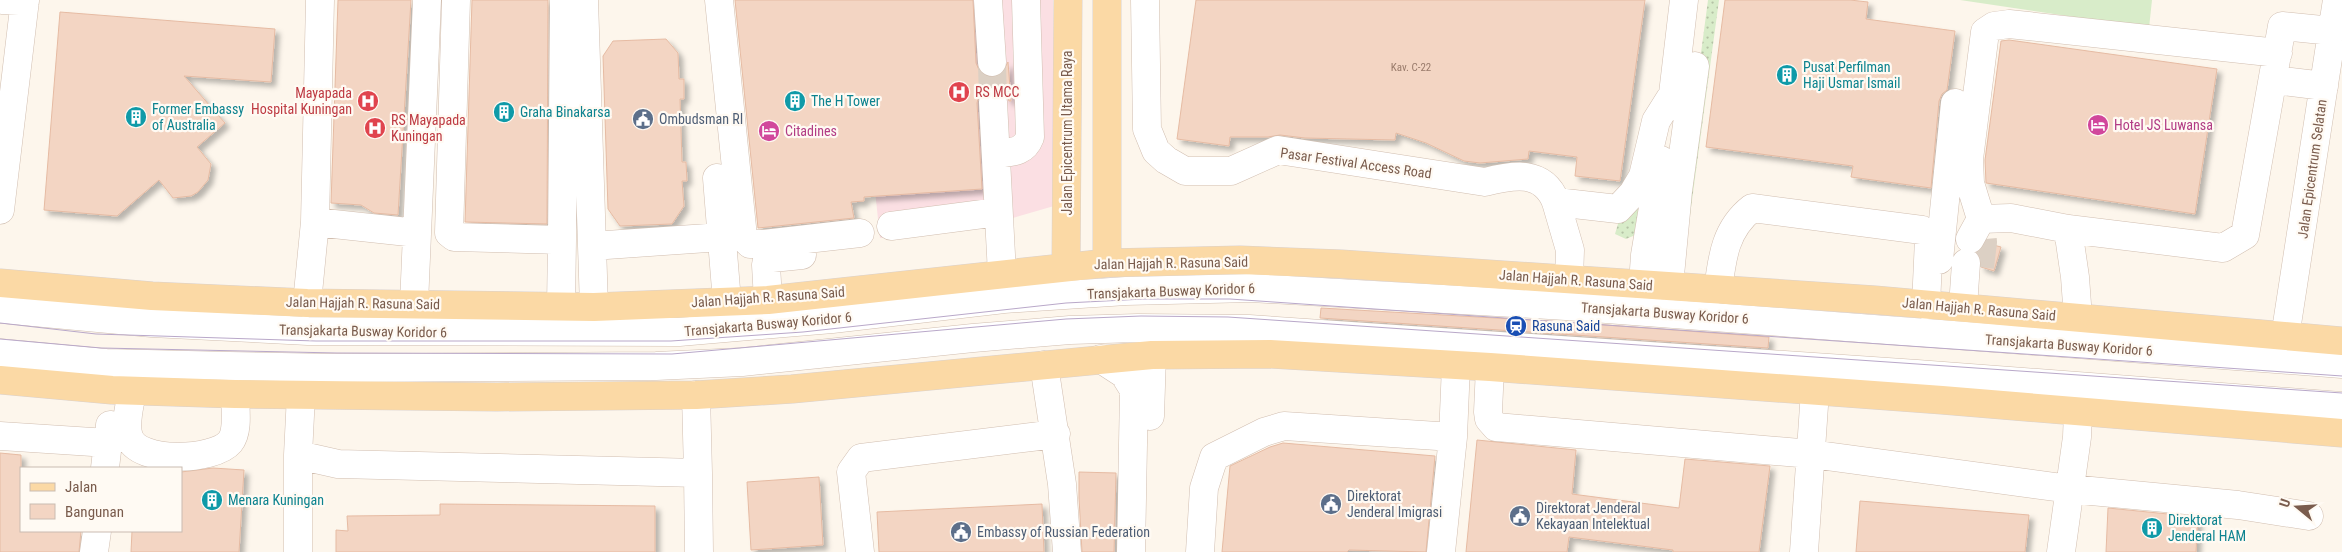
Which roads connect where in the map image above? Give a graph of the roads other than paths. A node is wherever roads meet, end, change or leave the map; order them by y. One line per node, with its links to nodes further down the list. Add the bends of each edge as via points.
1 (17, 0): 30 (street)
2 (320, 0): 31 (street)
3 (427, 0): 34 (street)
4 (456, 0): 36 (street, via 450,233 454,237)
5 (564, 0): 36 (street)
6 (584, 0): 37 (street)
7 (700, 0): 35 (street)
8 (719, 0): 46 (street, via 743,237 750,244 763,244 852,234 843,252 767,260)
9 (988, 0): 19 (street)
10 (1026, 0): 25 (street, via 1030,137 1027,146 1020,151)
11 (1068, 0): 26 (main road, Jalan Epicentrum Utama Raya)
12 (1107, 0): 27 (main road)
13 (1145, 0): 28 (street, Pasar Festival Access Road, via 1147,129 1156,151 1185,171 1231,171 1278,150 1484,182 1511,175 1539,180)
14 (1684, 0): 22 (street)
15 (1702, 0): 44 (street)
16 (2337, 0): 17 (street, Jalan Epicentrum Selatan)
17 (2332, 32): 18 (street, via 2282,26); 21 (street, Jalan Epicentrum Selatan)
18 (2278, 53): 20 (street); 38 (street, via 2009,24 1994,26 1985,32 1969,159)
19 (992, 62)
20 (2274, 80): 21 (street); 33 (street, via 2245,235 2223,248)
21 (2324, 86): 55 (street, Jalan Epicentrum Selatan)
22 (1673, 94): 28 (street, via 1656,121 1643,176 1618,209); 44 (street, via 1645,255)
23 (993, 102): 25 (street)
24 (1955, 103): 50 (street, via 1940,240)
25 (996, 154): 29 (street)
26 (1066, 183): 27 (main road); 40 (main road, Jalan Epicentrum Utama Raya)
27 (1106, 185): 39 (main road)
28 (1556, 202): 42 (street, Pasar Festival Access Road, via 1568,244)
29 (998, 212): 32 (street); 41 (street)
30 (0, 214)
31 (314, 222): 34 (street); 48 (street)
32 (891, 226)
33 (2068, 229): 38 (street, via 2011,218); 54 (street)
34 (417, 233): 49 (street)
35 (722, 237): 37 (street); 47 (street)
36 (562, 240): 51 (street)
37 (592, 246): 52 (street)
38 (1974, 247): 50 (street)
39 (1107, 263): 40 (main road, Jalan Hajjah R. Rasuna Said); 42 (main road, Jalan Hajjah R. Rasuna Said, via 1240,260)
40 (1066, 266): 41 (main road, Jalan Hajjah R. Rasuna Said)
41 (1002, 274): 46 (main road, Jalan Hajjah R. Rasuna Said)
42 (1569, 280): 44 (main road, Jalan Hajjah R. Rasuna Said)
43 (0, 283): 48 (main road, Jalan Hajjah R. Rasuna Said, via 152,296)
44 (1656, 285): 45 (main road, Jalan Hajjah R. Rasuna Said)
45 (1718, 290): 50 (main road, Jalan Hajjah R. Rasuna Said); 50 (street, via 1724,248 1742,215 1752,208 1922,230 1929,239)
46 (768, 300): 47 (main road, Jalan Hajjah R. Rasuna Said)
47 (727, 302): 52 (main road, Jalan Hajjah R. Rasuna Said)
48 (307, 303): 49 (main road, Jalan Hajjah R. Rasuna Said)
49 (414, 304): 51 (main road, Jalan Hajjah R. Rasuna Said)
50 (1951, 306): 54 (main road, Jalan Hajjah R. Rasuna Said)
51 (561, 307): 52 (main road, Jalan Hajjah R. Rasuna Said)
52 (594, 307)
53 (0, 309): 60 (street, Transjakarta Busway Koridor 6, via 152,323 308,331 679,332 1004,299 1126,291 1252,288 1566,306)
54 (2078, 318): 55 (main road, Jalan Hajjah R. Rasuna Said)
55 (2285, 337): 56 (main road, Jalan Hajjah R. Rasuna Said)
56 (2342, 341)
57 (0, 354): 70 (street, via 106,363 238,366 648,366 742,362 1070,330 1240,329)
58 (1152, 355): 59 (main road); 62 (main road, via 1270,354); 89 (street)
59 (1101, 359): 61 (main road); 88 (street, via 1124,374 1134,390)
60 (2342, 364)
61 (1044, 365): 69 (main road); 73 (street)
62 (1456, 365): 63 (main road); 75 (street)
63 (1490, 367): 66 (main road); 76 (street, via 1489,419 1496,427)
64 (0, 380): 65 (main road)
65 (122, 391): 67 (main road); 67 (street, via 128,431 134,446 144,452 171,457 197,456 223,448 231,441 236,421); 77 (street)
66 (1815, 391): 71 (main road); 76 (street)
67 (235, 394): 68 (main road)
68 (301, 395): 69 (main road); 78 (street)
69 (696, 395): 79 (street)
70 (2342, 406)
71 (2078, 411): 72 (main road); 80 (street)
72 (2342, 433)
73 (1056, 434): 86 (street, via 861,458 851,472); 87 (street)
74 (0, 436): 77 (street)
75 (1453, 437): 90 (street, via 1284,426 1264,432 1214,457 1204,488); 91 (street)
76 (1811, 454): 80 (street); 92 (street)
77 (106, 455)
78 (298, 455): 79 (street, via 358,465); 84 (street)
79 (698, 473): 85 (street)
80 (2070, 489): 81 (street, via 2238,505); 93 (street)
81 (2310, 516)
82 (97, 532): 83 (street)
83 (94, 552)
84 (298, 552)
85 (699, 552)
86 (860, 552)
87 (1067, 552)
88 (1131, 552)
89 (1148, 552)
90 (1200, 552)
91 (1441, 552)
92 (1804, 552)
93 (2061, 552)

